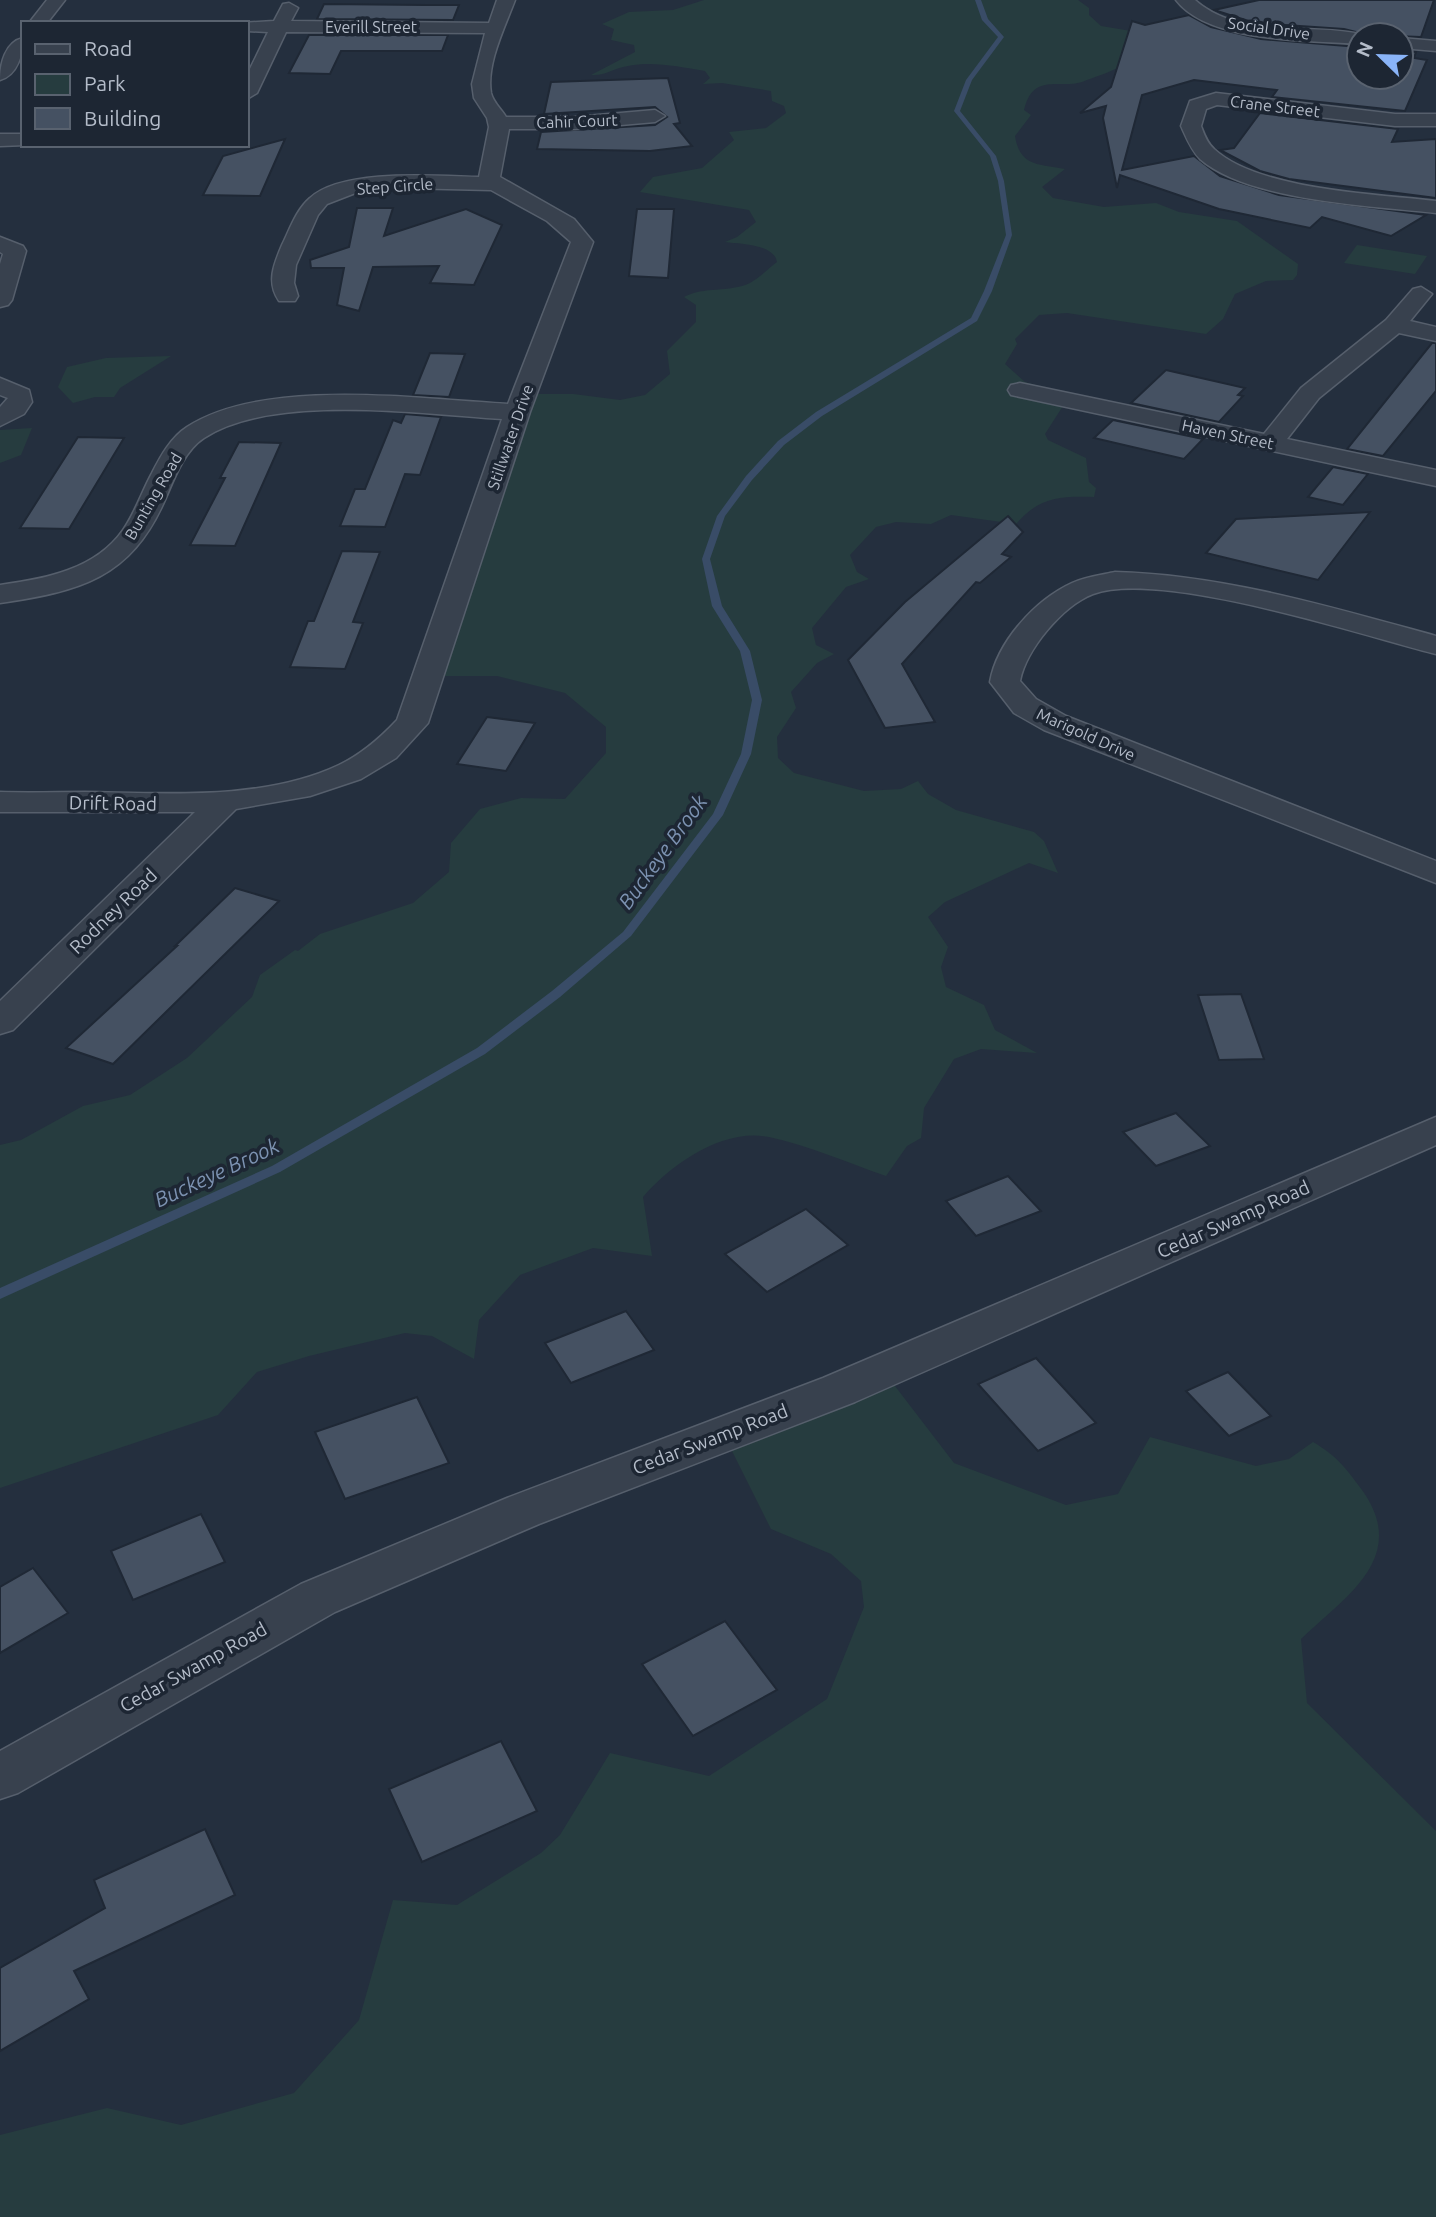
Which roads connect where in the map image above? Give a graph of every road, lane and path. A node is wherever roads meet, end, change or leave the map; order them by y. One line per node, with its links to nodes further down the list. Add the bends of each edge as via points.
1 (56, 0): 5 (street)
2 (293, 0): 7 (street)
3 (506, 0): 8 (street)
4 (1185, 0): 9 (street, Social Drive, via 1209,19)
5 (40, 21)
6 (248, 26): 7 (street, Everill Street)
7 (281, 27): 8 (street, Everill Street); 14 (street)
8 (496, 27): 17 (street, via 482,92)
9 (1345, 37)
10 (1415, 45): 12 (street)
11 (21, 47): 13 (street)
12 (1436, 47)
13 (0, 74)
14 (248, 91)
15 (655, 116): 17 (street, Cahir Court)
16 (1436, 120): 21 (street, Crane Street, via 1216,99 1197,105 1191,126 1208,155 1254,179)
17 (498, 124): 20 (street, via 489,169)
18 (0, 140): 19 (street)
19 (21, 140)
20 (494, 184): 24 (street, Step Circle, via 379,184 321,200 284,264 282,285); 30 (street, Stillwater Drive, via 568,223 582,242)
21 (1436, 207)
22 (0, 244): 25 (street, via 15,251)
23 (1421, 294): 26 (street)
24 (287, 296)
25 (0, 300)
26 (1394, 325): 27 (street); 32 (street, via 1310,393)
27 (1436, 334)
28 (0, 385): 31 (street, via 20,395 15,410)
29 (1020, 390): 32 (street, Haven Street)
30 (517, 412): 34 (street, Bunting Road, via 315,405 249,411 216,421 195,433 169,462 133,536 108,561 61,583); 36 (street, Stillwater Drive, via 418,711 403,736 351,771 312,785)
31 (0, 418)
32 (1270, 443): 33 (street, Haven Street)
33 (1436, 478)
34 (0, 594)
35 (1436, 645): 38 (street, Marigold Drive, via 1216,591 1158,582 1112,582 1087,586 1063,600 1015,652 1005,682 1025,706 1055,723)
36 (225, 801): 37 (street, Drift Road); 39 (street, Rodney Road)
37 (0, 802)
38 (1436, 873)
39 (0, 1022)
40 (1436, 1130): 41 (street, Cedar Swamp Road, via 839,1390 523,1511 318,1598)
41 (0, 1777)

